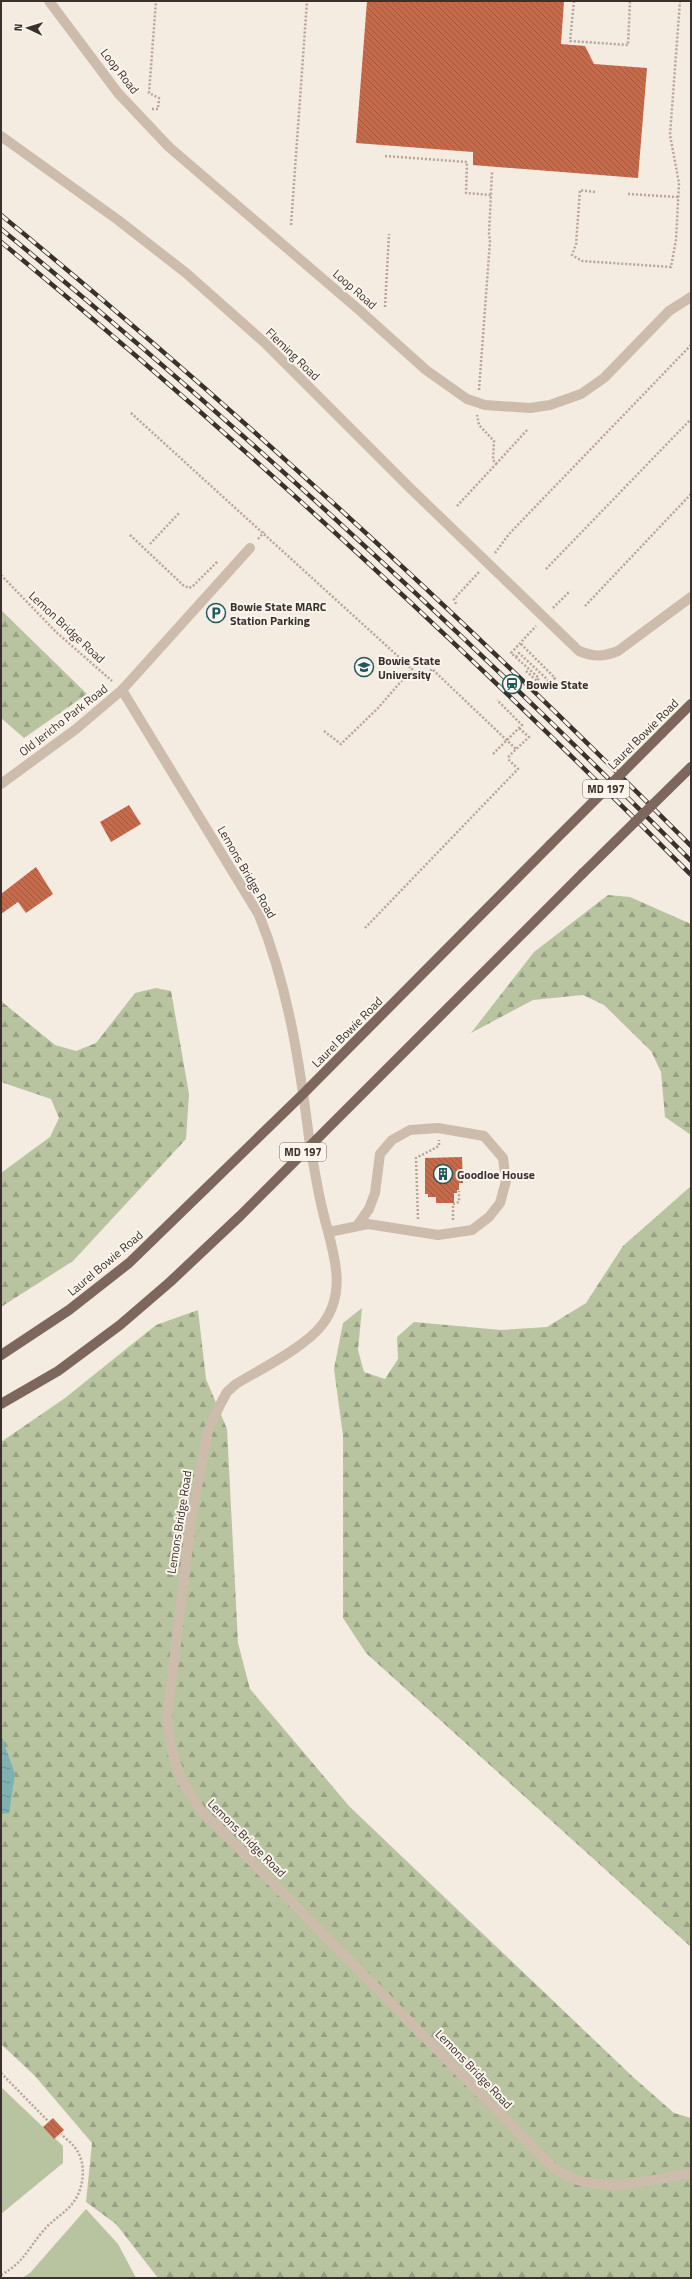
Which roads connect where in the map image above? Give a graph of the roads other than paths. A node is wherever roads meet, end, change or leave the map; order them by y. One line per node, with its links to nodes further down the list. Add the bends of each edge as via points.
1 (49, 1): 3 (street, Loop Road, via 118,93 169,147 426,370 450,388 477,402 485,405 530,408 550,405 581,394 604,378 669,311)
2 (1, 136): 5 (street, Fleming Road, via 118,220 186,273 264,343 579,651 594,657 607,656 628,644)
3 (691, 297)
4 (252, 546): 6 (street, Old Jericho Park Road)
5 (691, 597)
6 (122, 690): 9 (street, Old Jericho Park Road, via 76,729); 10 (street, Lemons Bridge Road, via 259,915 279,968 291,1017)
7 (691, 704): 10 (main road, Laurel Bowie Road / MD 197, bridge)
8 (691, 767): 11 (main road, MD 197, bridge)
9 (1, 784)
10 (303, 1094): 11 (street, Lemons Bridge Road); 14 (main road, Laurel Bowie Road / MD 197, via 129,1263 69,1310)
11 (310, 1145): 13 (street, Lemons Bridge Road); 15 (main road, MD 197, via 240,1216 126,1320 58,1371)
12 (357, 1226): 12 (street, via 368,1224 419,1233 454,1234 472,1230 489,1217 500,1203 506,1181 503,1158 484,1136 438,1128 410,1130 392,1140 380,1154 375,1193 369,1209); 13 (street)
13 (329, 1232): 16 (street, Lemons Bridge Road, via 338,1265 329,1315 321,1327 300,1344 236,1384 214,1415 208,1431 192,1514 167,1718 175,1766 190,1796 201,1811 528,2142 561,2172 581,2181 610,2186)
14 (1, 1355)
15 (1, 1404)
16 (691, 2173)

